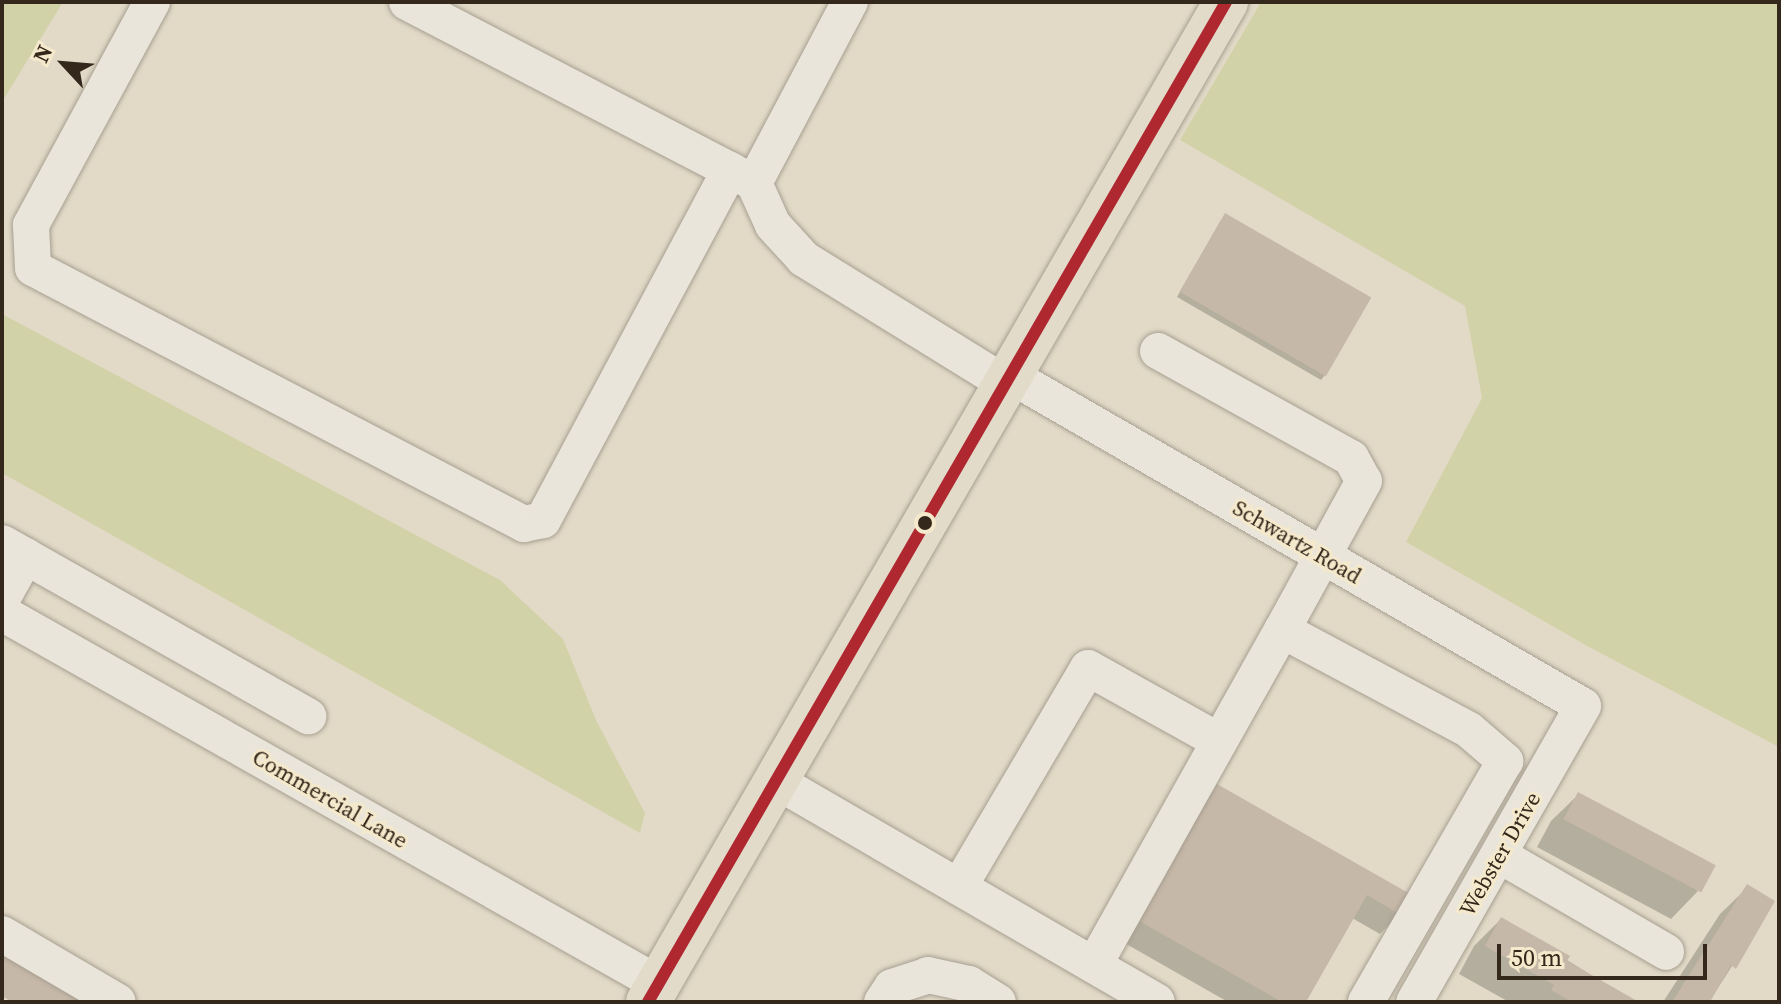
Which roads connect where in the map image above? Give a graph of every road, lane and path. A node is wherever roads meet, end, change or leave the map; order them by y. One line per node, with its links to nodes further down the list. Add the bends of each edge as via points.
1 (152, 2): 6 (street, via 31,225 33,268 524,524 543,520)
2 (407, 2): 5 (street)
3 (850, 2): 6 (street)
4 (1226, 2): 8 (main road)
5 (466, 18): 6 (street)
6 (742, 176): 8 (street, Schwartz Road, via 773,225 804,259)
7 (1158, 351): 10 (street, via 1351,458 1364,481)
8 (1008, 380): 10 (street, Schwartz Road); 17 (main road)
9 (14, 550): 11 (street); 15 (street)
10 (1319, 554): 13 (street); 14 (street, Schwartz Road)
11 (2, 599)
12 (2, 613): 23 (street, Commercial Lane)
13 (1282, 630): 16 (street); 28 (street, via 1469,730 1505,761)
14 (1583, 706): 18 (street, Webster Drive)
15 (308, 716)
16 (1219, 741): 19 (street, via 1088,668); 22 (street)
17 (776, 781): 19 (street); 23 (main road)
18 (1499, 855): 21 (street); 29 (street, Webster Drive)
19 (959, 887): 22 (street)
20 (2, 934): 24 (street)
21 (1666, 952)
22 (1094, 965): 27 (street)
23 (653, 993)
24 (118, 1002)
25 (882, 1002): 26 (street, via 892,987 928,975 969,984)
26 (998, 1002)
27 (1157, 1002)
28 (1366, 1002)
29 (1414, 1002)

